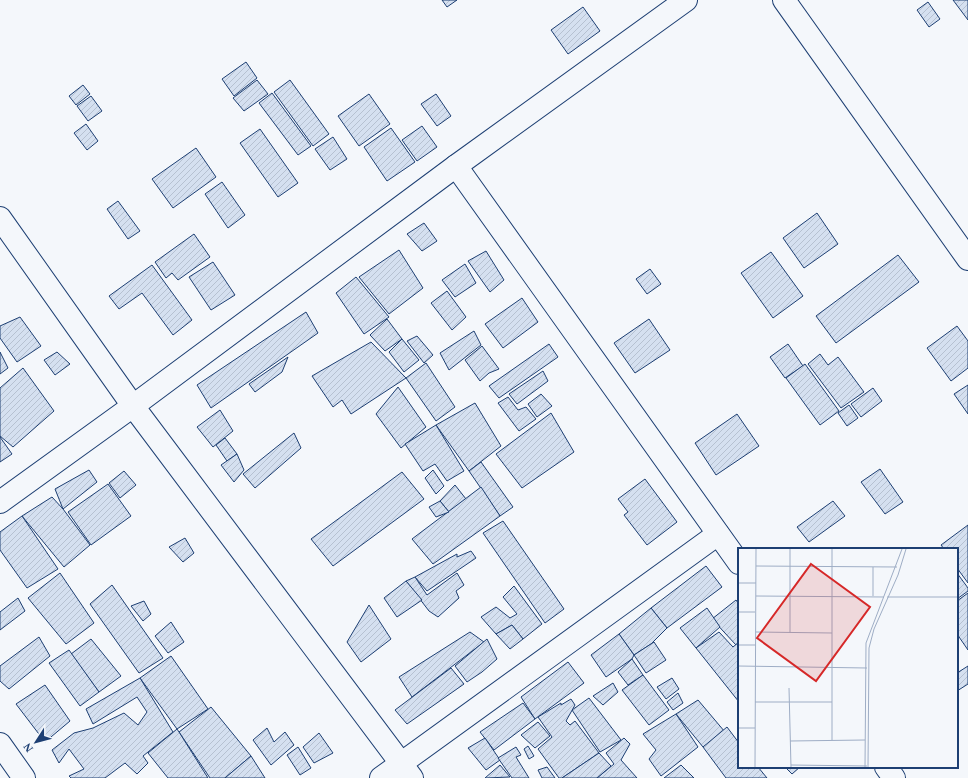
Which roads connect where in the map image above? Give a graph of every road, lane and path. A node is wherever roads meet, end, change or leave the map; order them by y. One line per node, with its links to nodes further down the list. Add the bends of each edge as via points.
1 (686, 0): 3 (street)
2 (784, 0): 5 (street)
3 (456, 166): 6 (street); 8 (street)
4 (0, 218): 6 (street)
5 (968, 259)
6 (133, 406): 7 (street); 12 (street)
7 (0, 502)
8 (718, 534): 9 (street); 12 (street)
9 (738, 562)
10 (0, 744): 13 (street)
11 (887, 768): 15 (street)
12 (406, 771): 14 (street)
13 (24, 778)
14 (381, 778)
15 (894, 778)

